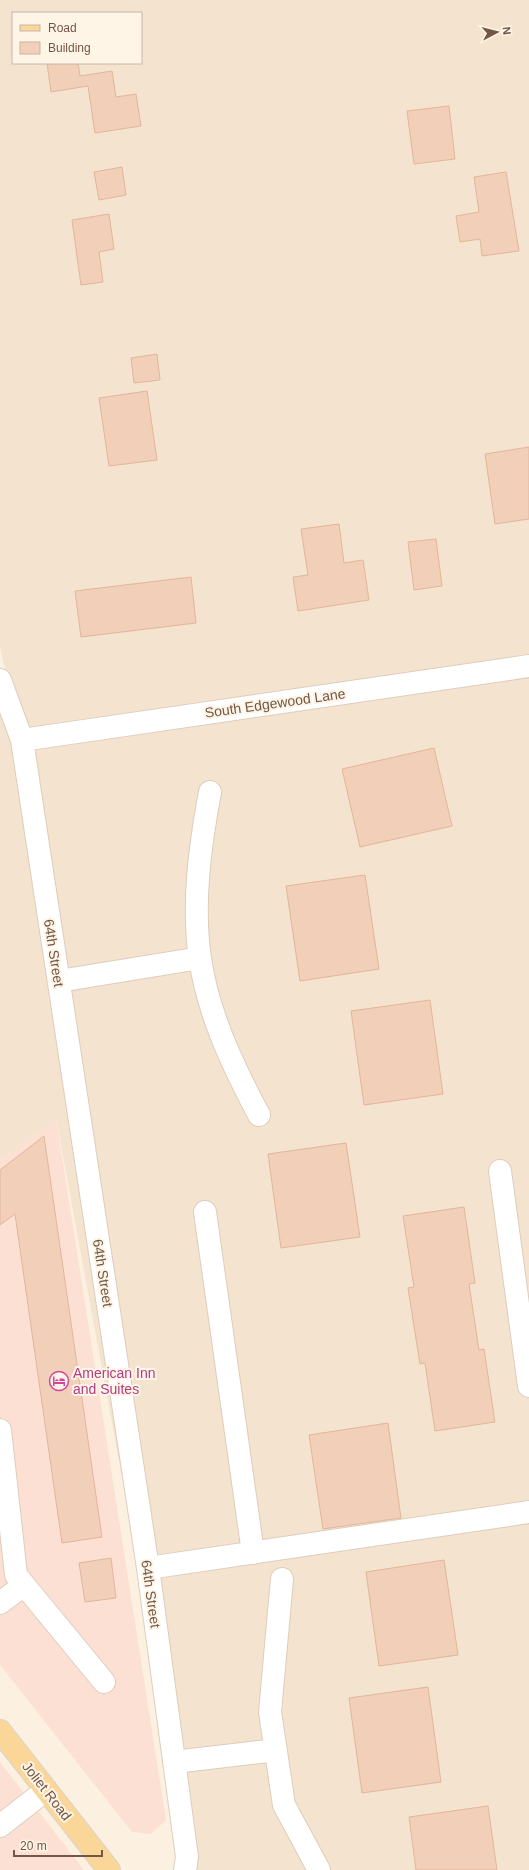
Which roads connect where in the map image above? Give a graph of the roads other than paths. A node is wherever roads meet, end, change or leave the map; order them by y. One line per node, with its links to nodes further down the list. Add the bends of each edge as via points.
1 (529, 666): 3 (street, South Edgewood Lane)
2 (0, 680): 3 (street, 64th Street)
3 (22, 740): 6 (street, 64th Street)
4 (210, 792): 5 (street, via 199,875 197,928)
5 (200, 958): 6 (street); 7 (street, via 206,990 220,1030)
6 (58, 981): 16 (street, 64th Street)
7 (259, 1115)
8 (500, 1171): 10 (street)
9 (205, 1212): 14 (street)
10 (529, 1386)
11 (0, 1430): 15 (street)
12 (529, 1512): 14 (street)
13 (0, 1536): 15 (street)
14 (253, 1553): 16 (street)
15 (14, 1554): 18 (street, via 16,1575)
16 (148, 1568): 23 (street, 64th Street)
17 (282, 1579): 22 (street, via 270,1712)
18 (24, 1585): 19 (street); 20 (street)
19 (0, 1603)
20 (104, 1682)
21 (0, 1731): 24 (main road, Joliet Road)
22 (276, 1750): 23 (street); 28 (street, via 284,1804)
23 (174, 1762): 27 (street, 64th Street, via 187,1857)
24 (46, 1790): 25 (street); 26 (main road, Joliet Road)
25 (0, 1826)
26 (109, 1870)
27 (185, 1870)
28 (319, 1870)

